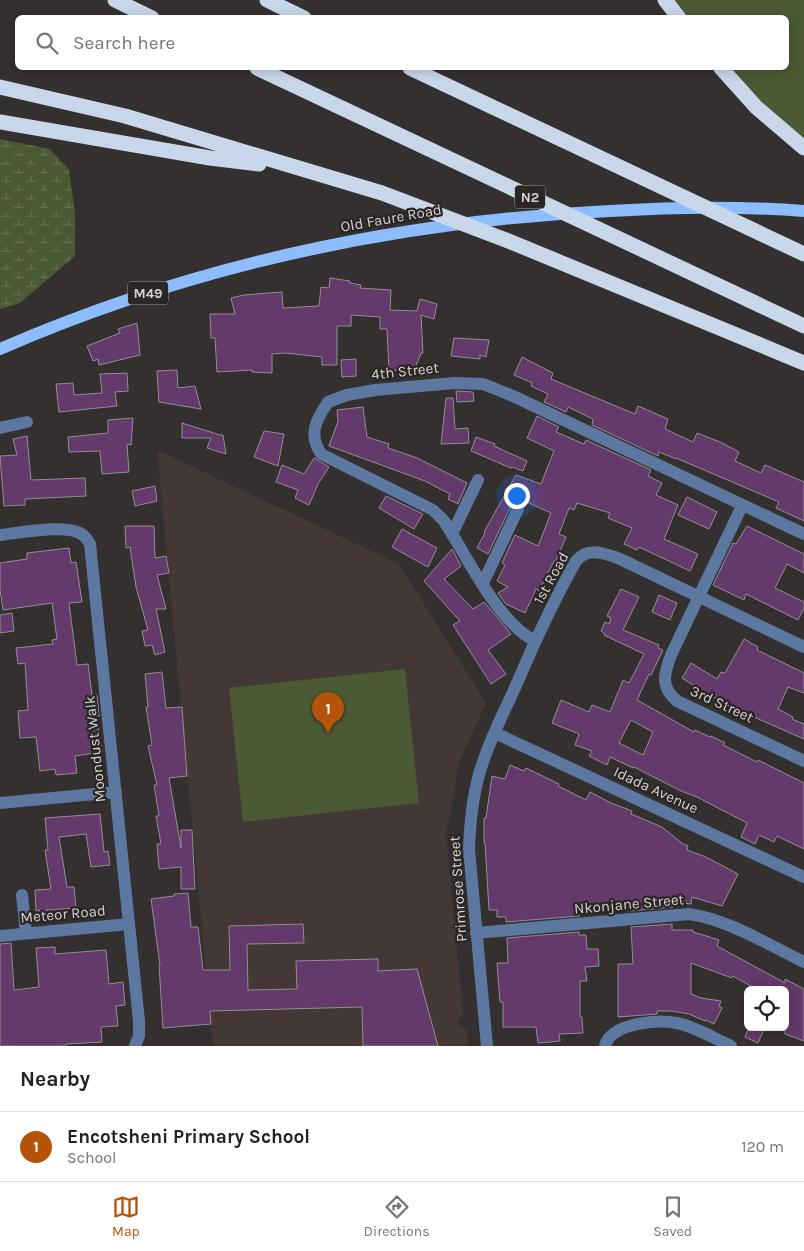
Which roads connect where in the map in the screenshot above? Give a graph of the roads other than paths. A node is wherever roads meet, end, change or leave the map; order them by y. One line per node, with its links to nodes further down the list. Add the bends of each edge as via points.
1 (115, 0): 4 (highway)
2 (267, 0): 5 (highway)
3 (665, 0): 6 (highway)
4 (146, 15)
5 (298, 15)
6 (677, 15)
7 (261, 70): 16 (highway, N2)
8 (414, 70): 15 (highway)
9 (723, 70): 12 (highway, via 756,107)
10 (0, 87): 13 (highway, via 125,116)
11 (0, 122): 13 (highway, via 210,158)
12 (804, 148)
13 (300, 169): 18 (highway, via 382,193 511,242)
14 (804, 211): 17 (main road, Old Faure Road / M49, via 664,208 550,214 432,227 345,242 230,269 145,294)
15 (804, 254)
16 (804, 326)
17 (0, 349)
18 (804, 363)
19 (27, 422): 20 (street)
20 (0, 428)
21 (478, 480): 24 (street)
22 (742, 506): 24 (street, 4th Street, via 483,384 454,382 375,390 328,402 314,435 315,445 321,454 433,510); 25 (street, 4th Street); 28 (street)
23 (518, 509): 27 (street)
24 (452, 534): 27 (street, 4th Street)
25 (804, 534)
26 (0, 535): 33 (street, Moondust Walk, via 73,530 84,535 90,544)
27 (483, 583): 29 (street, 4th Street, via 505,617)
28 (700, 597): 29 (street, 1st Road, via 618,558 588,552 576,561); 30 (street, 1st Road); 32 (street, 3rd Street, via 666,668 665,686 669,694)
29 (535, 641): 31 (street, 1st Road)
30 (804, 647)
31 (495, 733): 35 (street, Idada Avenue); 39 (street, Primrose Street, via 480,770 470,825)
32 (804, 761)
33 (116, 792): 34 (street); 37 (street, Moondust Walk)
34 (0, 803)
35 (804, 877)
36 (22, 895): 38 (street)
37 (129, 924): 38 (street, Meteor Road); 42 (street, Moondust Walk, via 140,1021)
38 (26, 933): 40 (street, Meteor Road)
39 (476, 933): 41 (street, Nkonjane Street, via 689,914 721,922); 43 (street, Primrose Street)
40 (0, 936)
41 (804, 962)
42 (135, 1046)
43 (486, 1046)
44 (605, 1046): 45 (street, via 613,1034 623,1028 659,1022 692,1028)
45 (730, 1046)

